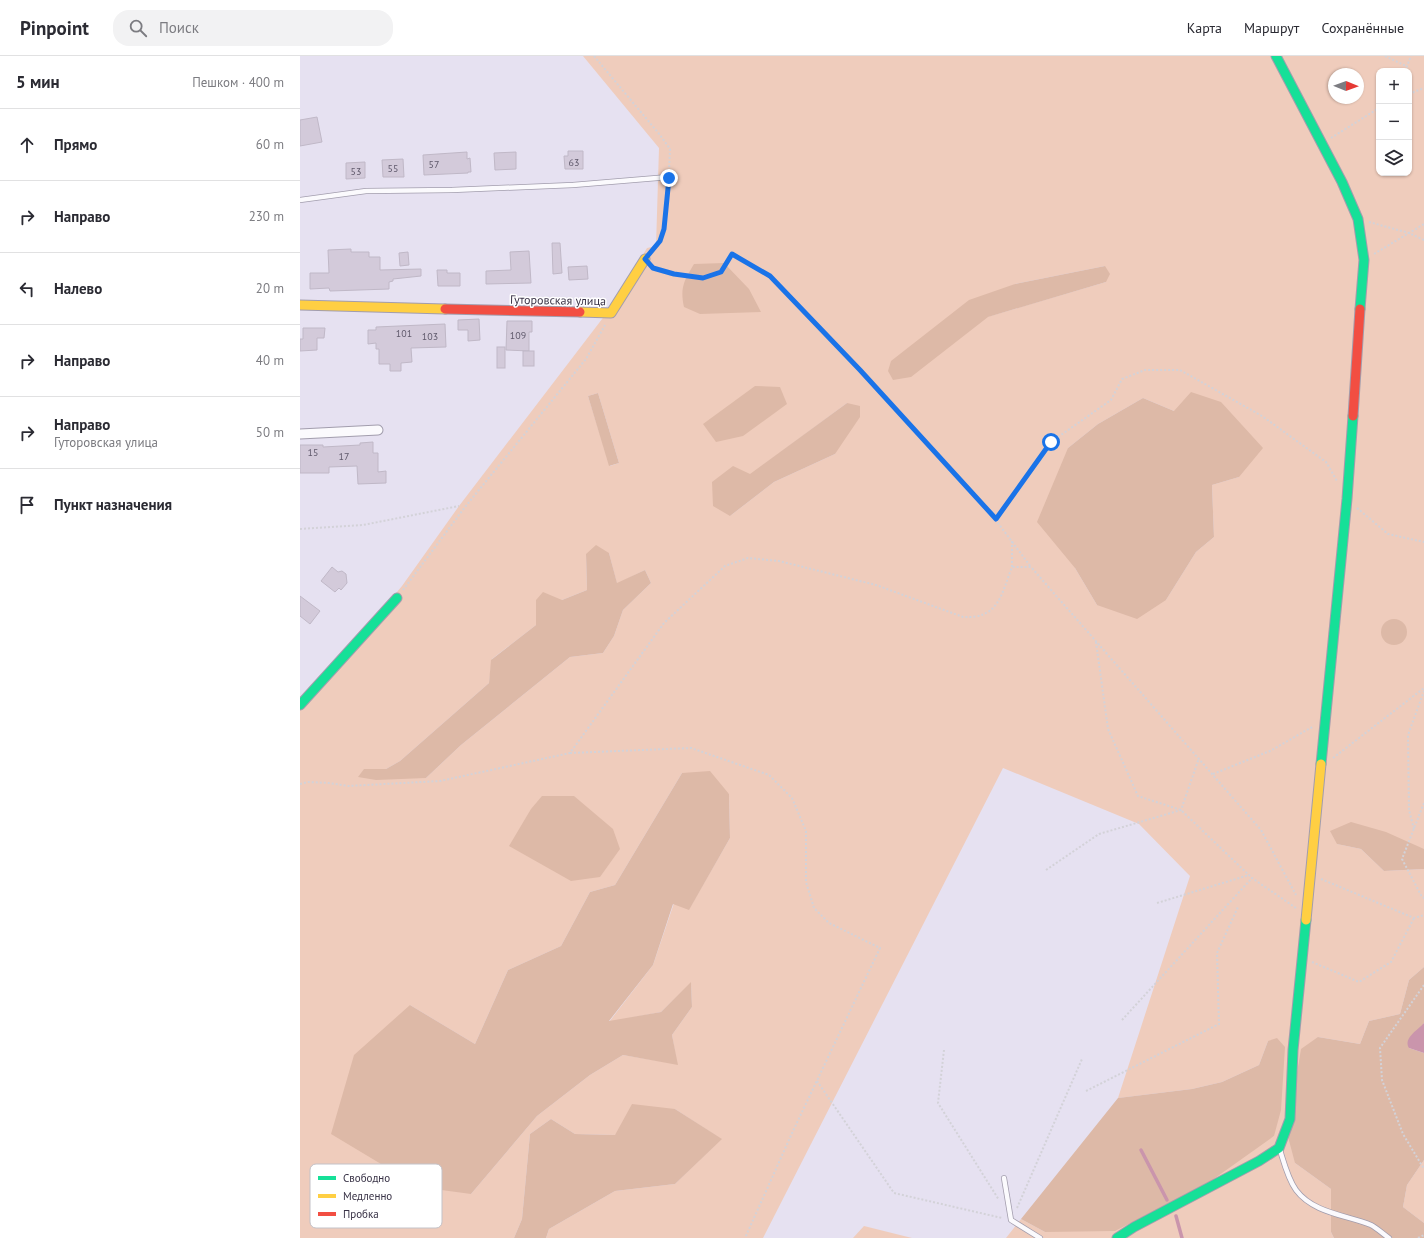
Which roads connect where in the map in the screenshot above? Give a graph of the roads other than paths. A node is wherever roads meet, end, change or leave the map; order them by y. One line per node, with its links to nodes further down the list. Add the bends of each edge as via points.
1 (1276, 56): 10 (street, via 1342,182 1358,219 1364,260 1347,499 1293,1050 1290,1119)
2 (669, 178): 3 (lane, via 572,185 366,191)
3 (300, 200)
4 (645, 259): 5 (street, Гуторовская улица, via 611,313)
5 (300, 305)
6 (378, 430): 7 (street)
7 (300, 434)
8 (397, 598): 9 (street)
9 (300, 705)
10 (1279, 1148): 13 (street, via 1260,1161); 14 (lane, via 1296,1190 1306,1200 1321,1210 1373,1226)
11 (1004, 1178): 12 (lane, via 1011,1220)
12 (1040, 1238)
13 (1117, 1238)
14 (1388, 1238)

